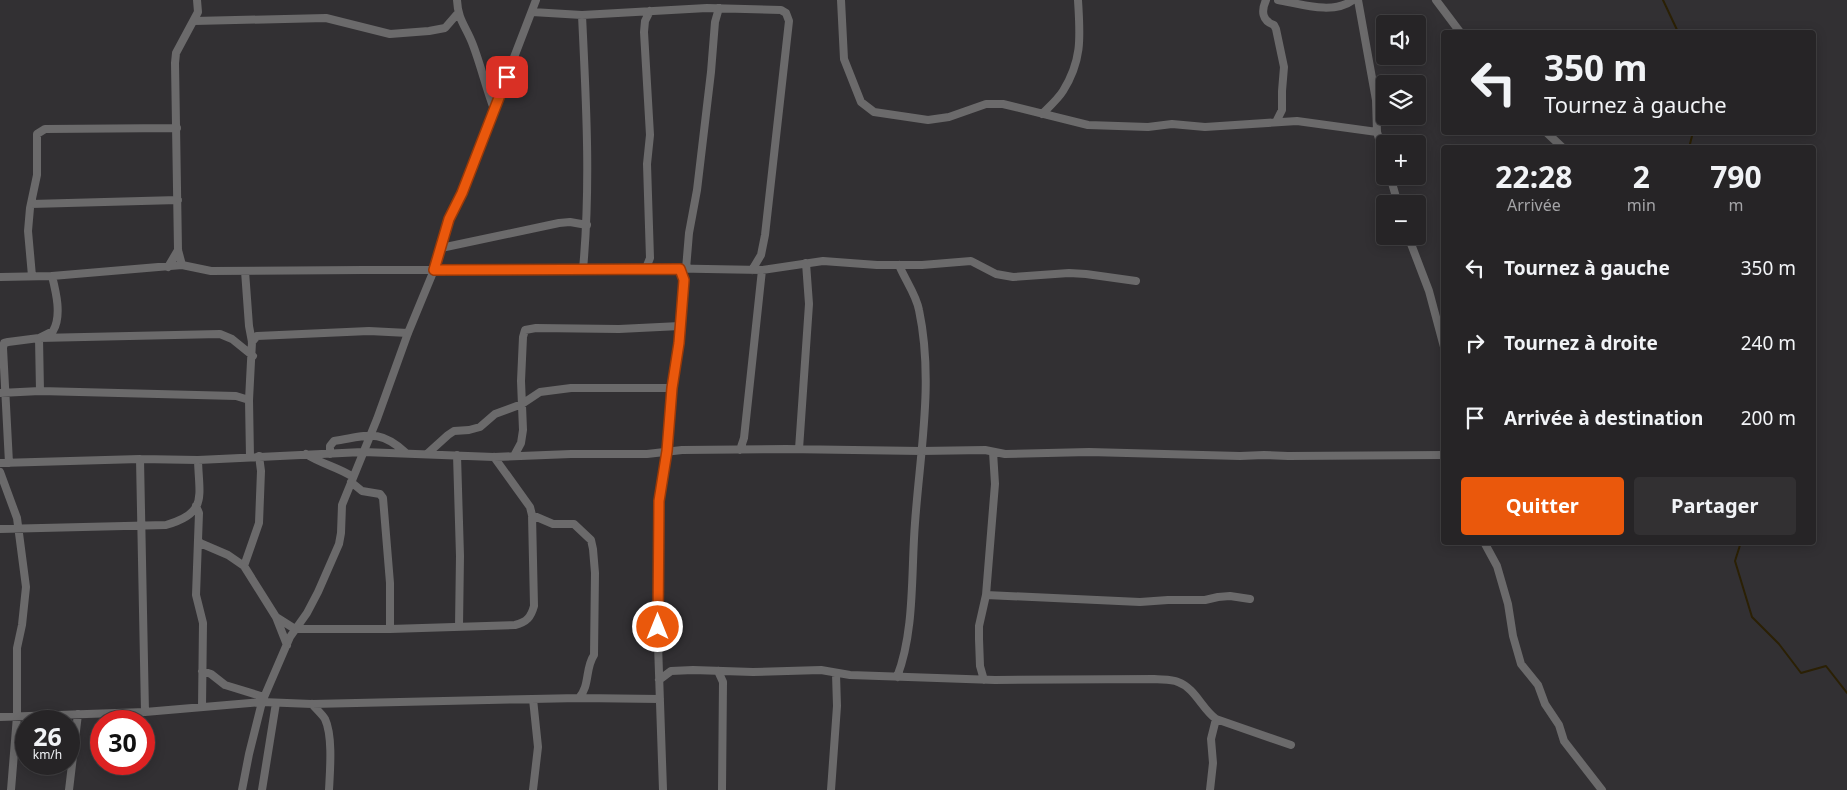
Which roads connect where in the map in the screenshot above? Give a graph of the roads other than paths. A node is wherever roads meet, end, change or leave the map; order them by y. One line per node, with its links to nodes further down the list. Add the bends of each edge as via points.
1 (197, 0): 17 (street, via 198,12)
2 (457, 0): 15 (street)
3 (536, 0): 14 (street)
4 (841, 0): 21 (street, via 844,59 861,102 874,112 928,120 949,117 986,104 1003,104)
5 (1078, 0): 21 (street, via 1081,40 1078,54 1063,92)
6 (1266, 0): 22 (street, via 1264,18 1276,29 1284,61 1282,110)
7 (1278, 0): 8 (street, via 1327,8)
8 (1353, 0)
9 (1358, 0): 24 (street, via 1376,100)
10 (1436, 0): 19 (street)
11 (705, 8): 12 (street); 13 (street); 18 (street)
12 (719, 8): 18 (street); 44 (street, via 782,10 789,22 762,255)
13 (650, 11): 16 (street); 34 (street, via 644,32 650,135 647,164)
14 (532, 12): 16 (street); 20 (street)
15 (458, 13): 17 (street, via 445,28 390,34 326,18); 20 (street, via 472,43)
16 (582, 15): 30 (street)
17 (194, 21): 23 (street, via 176,53)
18 (715, 22): 42 (street)
19 (1458, 30)
20 (494, 109): 32 (street, via 449,219)
21 (1042, 114): 22 (street, via 1088,125 1148,127 1172,124 1205,128)
22 (1276, 122): 24 (street, via 1297,121)
23 (177, 128): 28 (street); 29 (street, via 45,129 37,134 37,176)
24 (1377, 132): 25 (street)
25 (1378, 135)
26 (1549, 135): 27 (street)
27 (1560, 145)
28 (178, 200): 29 (street); 33 (street)
29 (31, 204): 47 (street, via 28,231)
30 (587, 225): 32 (street, via 558,223); 41 (street)
31 (1411, 245): 54 (street)
32 (441, 248): 43 (street)
33 (178, 250): 36 (street); 38 (street)
34 (650, 258): 39 (street); 40 (street)
35 (806, 263): 37 (street); 45 (street); 64 (street, via 808,304)
36 (182, 265): 38 (street); 46 (street, via 211,272)
37 (899, 265): 51 (street, via 971,261 996,274 1014,277 1069,273); 67 (street, via 914,294 920,318 926,388)
38 (168, 266): 48 (street)
39 (646, 268): 40 (street); 41 (street)
40 (658, 268): 42 (street)
41 (583, 269): 43 (street)
42 (686, 269): 44 (street); 50 (street); 50 (street)
43 (434, 270): 46 (street); 53 (street)
44 (752, 270): 45 (street)
45 (762, 270): 65 (street, via 744,438)
46 (245, 271): 56 (street)
47 (32, 276): 48 (street); 49 (street)
48 (52, 276): 55 (street, via 56,294 56,326)
49 (0, 277)
50 (684, 280): 52 (street)
51 (1136, 281)
52 (680, 326): 58 (street); 62 (street, via 529,328 523,337)
53 (408, 333): 56 (street, via 369,331 257,336); 63 (street)
54 (1441, 336)
55 (39, 338): 57 (street, via 220,334); 59 (street); 60 (street, via 4,343)
56 (252, 342): 57 (street)
57 (253, 356): 61 (street)
58 (672, 388): 62 (street, via 571,388 540,392); 66 (street)
59 (40, 391): 60 (street); 61 (street, via 236,396)
60 (3, 393): 83 (street)
61 (249, 400): 75 (street)
62 (522, 404): 73 (street, via 495,414 480,426 454,431); 77 (street, via 521,443)
63 (370, 436): 68 (street); 70 (street, via 383,437); 72 (street, via 334,441)
64 (799, 449): 65 (street); 67 (street)
65 (740, 450): 66 (street)
66 (667, 451): 77 (street); 103 (street, via 659,501)
67 (922, 451): 69 (street); 108 (street, via 910,606 904,660)
68 (363, 452): 70 (street); 72 (street); 85 (street)
69 (993, 452): 78 (street); 96 (street, via 995,484)
70 (406, 453): 73 (street)
71 (306, 454): 72 (street); 76 (street); 85 (street, via 343,470)
72 (330, 454)
73 (427, 454): 74 (street)
74 (457, 455): 79 (street); 99 (street)
75 (250, 456): 76 (street); 81 (street)
76 (259, 456): 95 (street, via 259,523)
77 (514, 456): 79 (street)
78 (1441, 456)
79 (494, 457): 87 (street, via 530,507)
80 (140, 459): 81 (street); 83 (street); 90 (street)
81 (198, 460): 86 (street, via 199,501)
82 (0, 463): 83 (street)
83 (9, 463)
84 (0, 472): 92 (street)
85 (352, 480): 100 (street, via 342,505 338,544 318,592); 101 (street, via 362,491 380,494 383,498)
86 (196, 506): 88 (street); 89 (street)
87 (532, 515): 99 (street, via 532,614 523,623); 111 (street, via 552,524 574,524 590,540 593,549 594,655 589,665 586,689)
88 (188, 516): 89 (street); 90 (street, via 166,525)
89 (199, 524): 93 (street)
90 (141, 525): 92 (street); 119 (street)
91 (0, 529): 92 (street)
92 (19, 529): 118 (street, via 26,587 17,648)
93 (198, 540): 95 (street); 106 (street, via 196,594 203,623)
94 (1486, 545): 137 (street, via 1497,566 1522,664 1538,685 1564,741)
95 (244, 566): 98 (street)
96 (986, 595): 97 (street, via 1140,602 1230,596); 110 (street, via 979,626 980,666)
97 (1250, 599)
98 (276, 617): 100 (street); 102 (street)
99 (459, 626): 101 (street)
100 (295, 629): 101 (street); 102 (street)
101 (390, 629)
102 (287, 645): 114 (street)
103 (658, 656): 104 (street); 109 (street)
104 (672, 671): 105 (street); 109 (street)
105 (718, 671): 107 (street, via 812,670); 134 (street, via 723,682)
106 (202, 672): 114 (street, via 211,674 225,686); 117 (street)
107 (836, 674): 108 (street); 135 (street)
108 (897, 677): 110 (street)
109 (659, 680): 113 (street)
110 (984, 680): 123 (street, via 1170,680 1179,682 1190,691)
111 (579, 698): 112 (street); 113 (street)
112 (533, 699): 116 (street); 132 (street, via 538,756)
113 (660, 699): 133 (street)
114 (263, 700): 115 (street); 117 (street); 129 (street)
115 (276, 704): 116 (street); 130 (street)
116 (312, 704): 131 (street, via 326,723 330,751)
117 (202, 707): 120 (street)
118 (17, 710)
119 (145, 710)
120 (155, 711)
121 (15, 716): 122 (street)
122 (0, 717)
123 (1216, 719): 125 (street); 136 (street, via 1211,739)
124 (15, 741): 127 (street)
125 (1291, 745)
126 (71, 775): 128 (street)
127 (11, 790)
128 (69, 790)
129 (242, 790)
130 (262, 790)
131 (329, 790)
132 (533, 790)
133 (663, 790)
134 (722, 790)
135 (831, 790)
136 (1210, 790)
137 (1602, 790)

